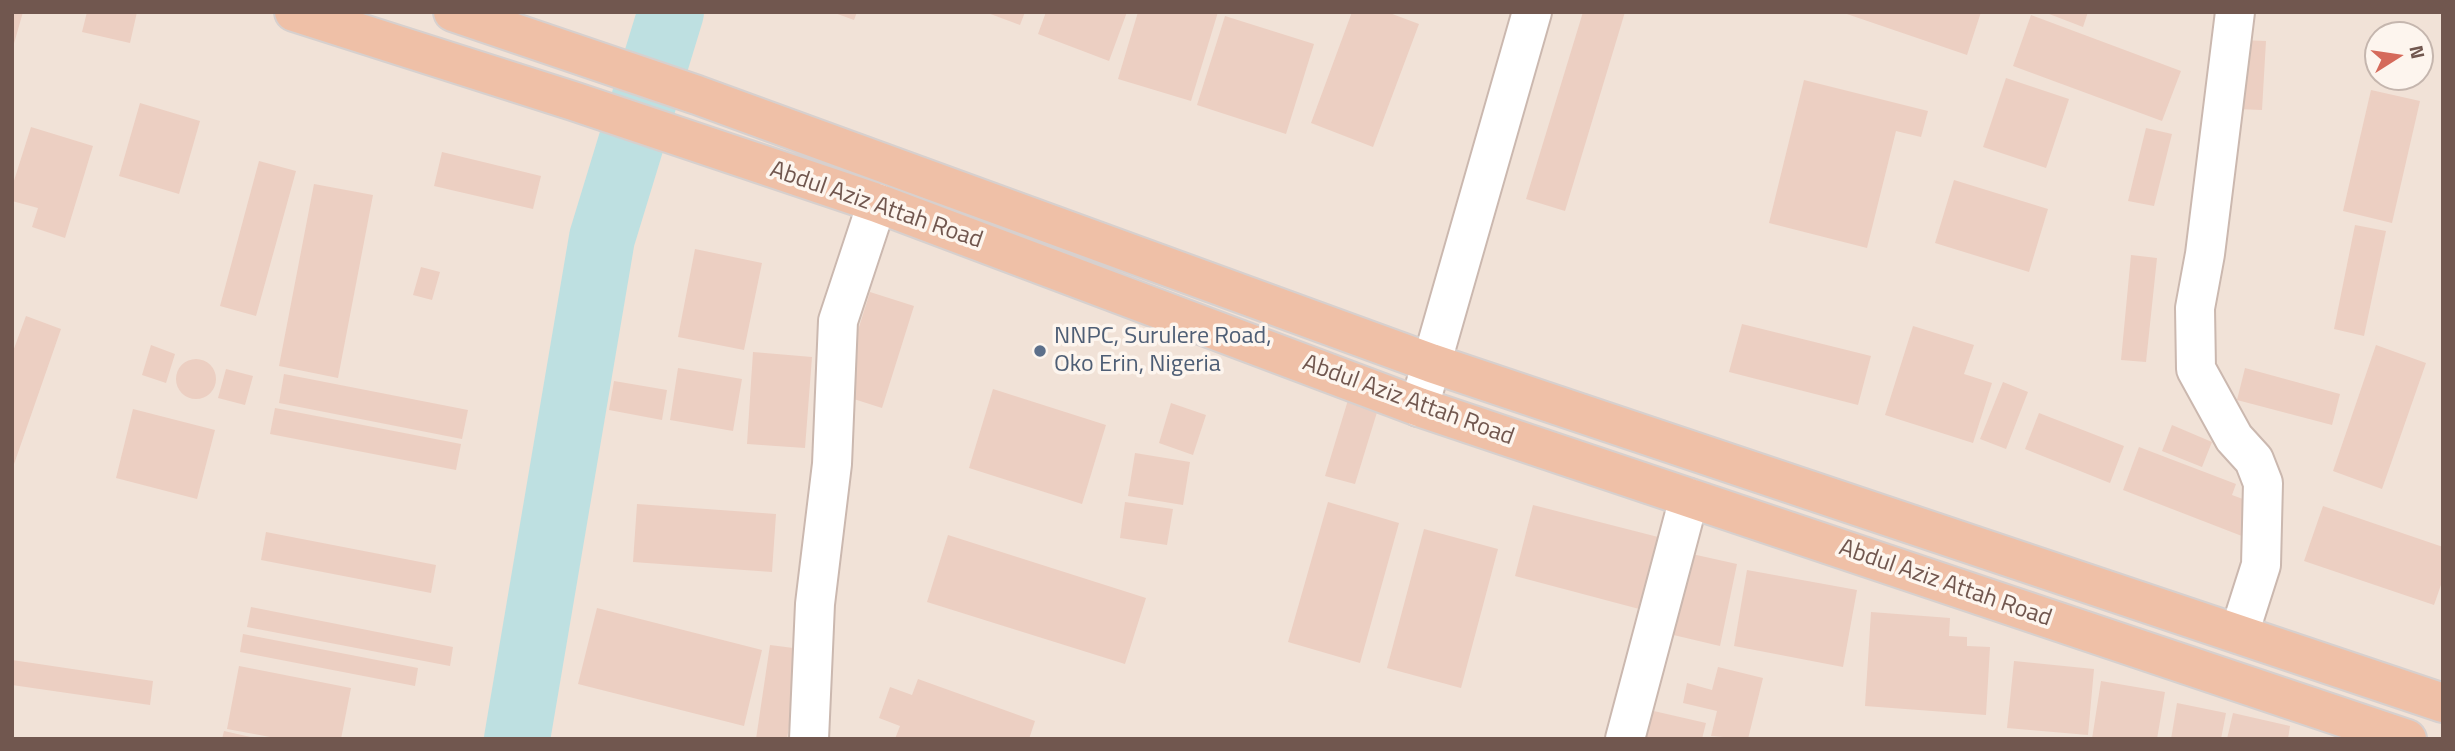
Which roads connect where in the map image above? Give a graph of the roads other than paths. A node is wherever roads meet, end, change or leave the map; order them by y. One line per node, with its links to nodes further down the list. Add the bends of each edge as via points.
1 (294, 12): 5 (highway, Abdul Aziz Attah Road)
2 (453, 12): 6 (highway, Abdul Aziz Attah Road, via 697,95)
3 (1532, 12): 6 (street)
4 (2235, 12): 9 (street, via 2195,308 2195,344 2196,369 2234,438 2254,460 2263,483 2261,565)
5 (877, 203): 7 (highway, Abdul Aziz Attah Road); 11 (street, via 838,321 832,464 815,604)
6 (1431, 363): 7 (street); 9 (highway, Abdul Aziz Attah Road)
7 (1419, 407): 8 (highway, Abdul Aziz Attah Road)
8 (1689, 498): 12 (street); 13 (highway, Abdul Aziz Attah Road)
9 (2239, 634): 10 (highway, Abdul Aziz Attah Road)
10 (2443, 703)
11 (809, 739)
12 (1625, 739)
13 (2407, 739)

